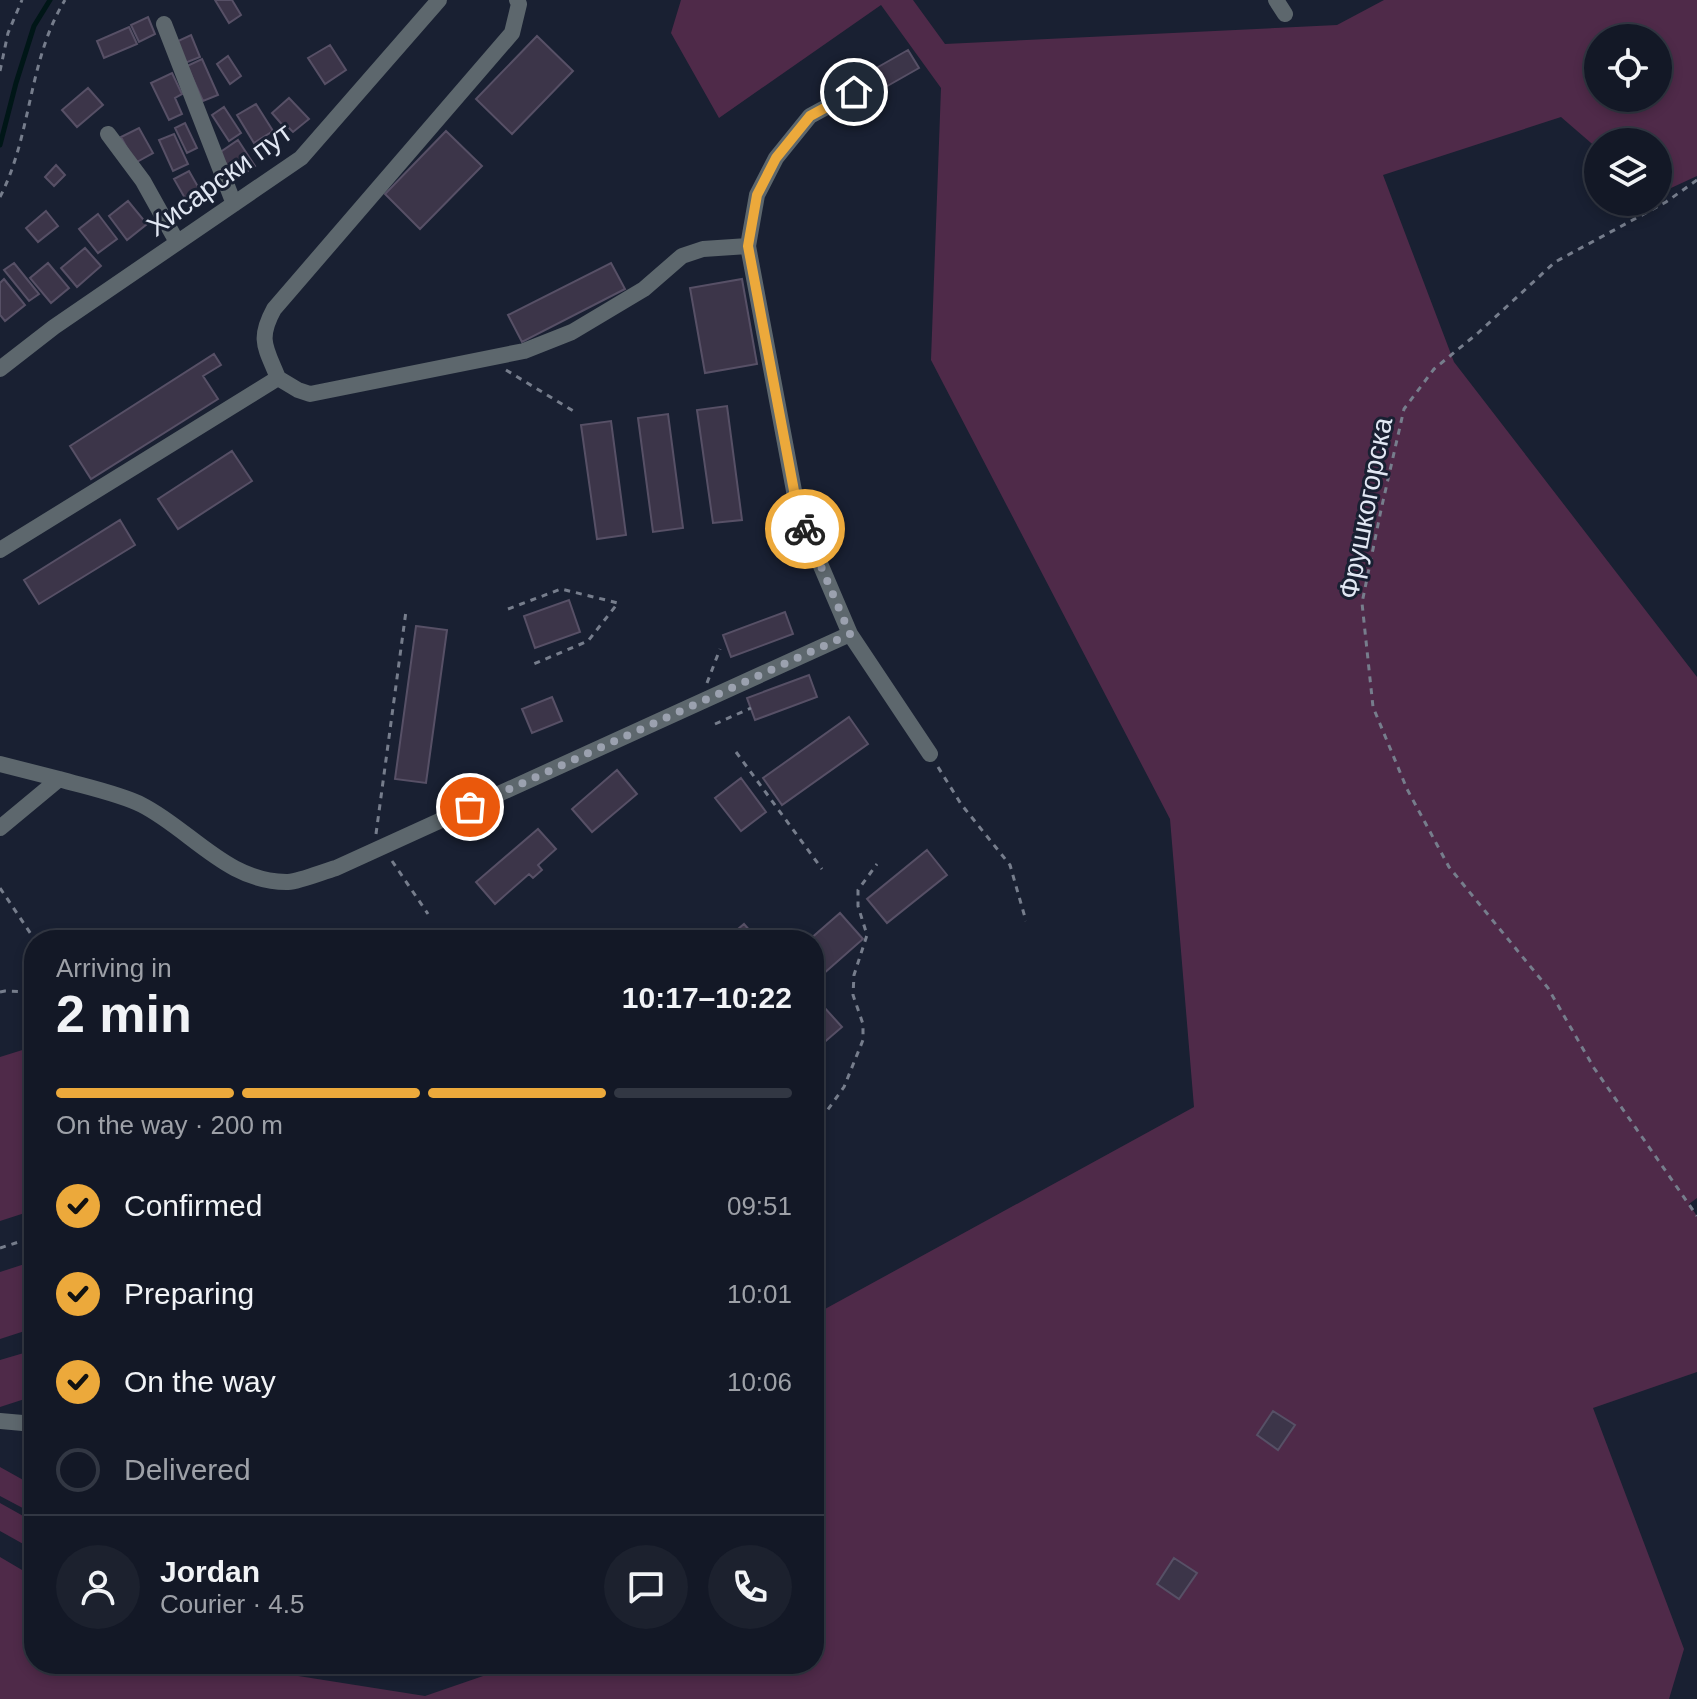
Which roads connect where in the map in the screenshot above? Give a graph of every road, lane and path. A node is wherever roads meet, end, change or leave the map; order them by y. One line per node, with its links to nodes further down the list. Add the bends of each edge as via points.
1 (22, 0): 6 (path)
2 (65, 0): 10 (path, via 49,29 20,150)
3 (439, 0): 11 (street, Хисарски пут, via 301,158)
4 (517, 0): 16 (street, via 512,33 274,309 264,342)
5 (164, 24): 11 (street)
6 (0, 71)
7 (854, 92): 13 (street, via 810,116 776,158 757,195)
8 (108, 134): 12 (street, via 143,181)
9 (1697, 180): 42 (path, Фрушкогорска, via 1555,262 1434,369 1404,409 1362,603 1373,707 1407,789 1449,867 1548,988 1594,1068)
10 (0, 197)
11 (234, 204): 12 (street, Хисарски пут)
12 (177, 242): 15 (street, Хисарски пут)
13 (748, 246): 14 (street, via 682,256 644,289 572,332); 21 (street, via 798,512)
14 (488, 358): 16 (street, via 310,394); 17 (path)
15 (0, 369)
16 (278, 378): 18 (street)
17 (575, 412)
18 (0, 550)
19 (508, 609): 23 (path, via 561,589 618,603 588,641)
20 (406, 611): 32 (path, via 376,834)
21 (850, 634): 24 (street); 28 (street)
22 (720, 649): 24 (path)
23 (529, 666)
24 (699, 703): 32 (street)
25 (751, 708): 26 (path)
26 (715, 724)
27 (736, 752): 34 (path)
28 (930, 754): 37 (path, via 961,804 1010,865)
29 (0, 764): 30 (street)
30 (59, 779): 31 (street); 32 (street, via 139,803 249,876 289,882)
31 (0, 828)
32 (383, 847): 36 (path)
33 (877, 864): 41 (path, via 858,890 867,935 853,995 863,1040 844,1087)
34 (822, 869)
35 (0, 888): 38 (path)
36 (428, 914)
37 (1026, 921)
38 (28, 930)
39 (0, 992): 40 (path)
40 (24, 992)
41 (824, 1115)
42 (1697, 1216)
43 (24, 1240): 44 (path)
44 (0, 1248)
45 (0, 1421): 46 (street)
46 (24, 1423)

